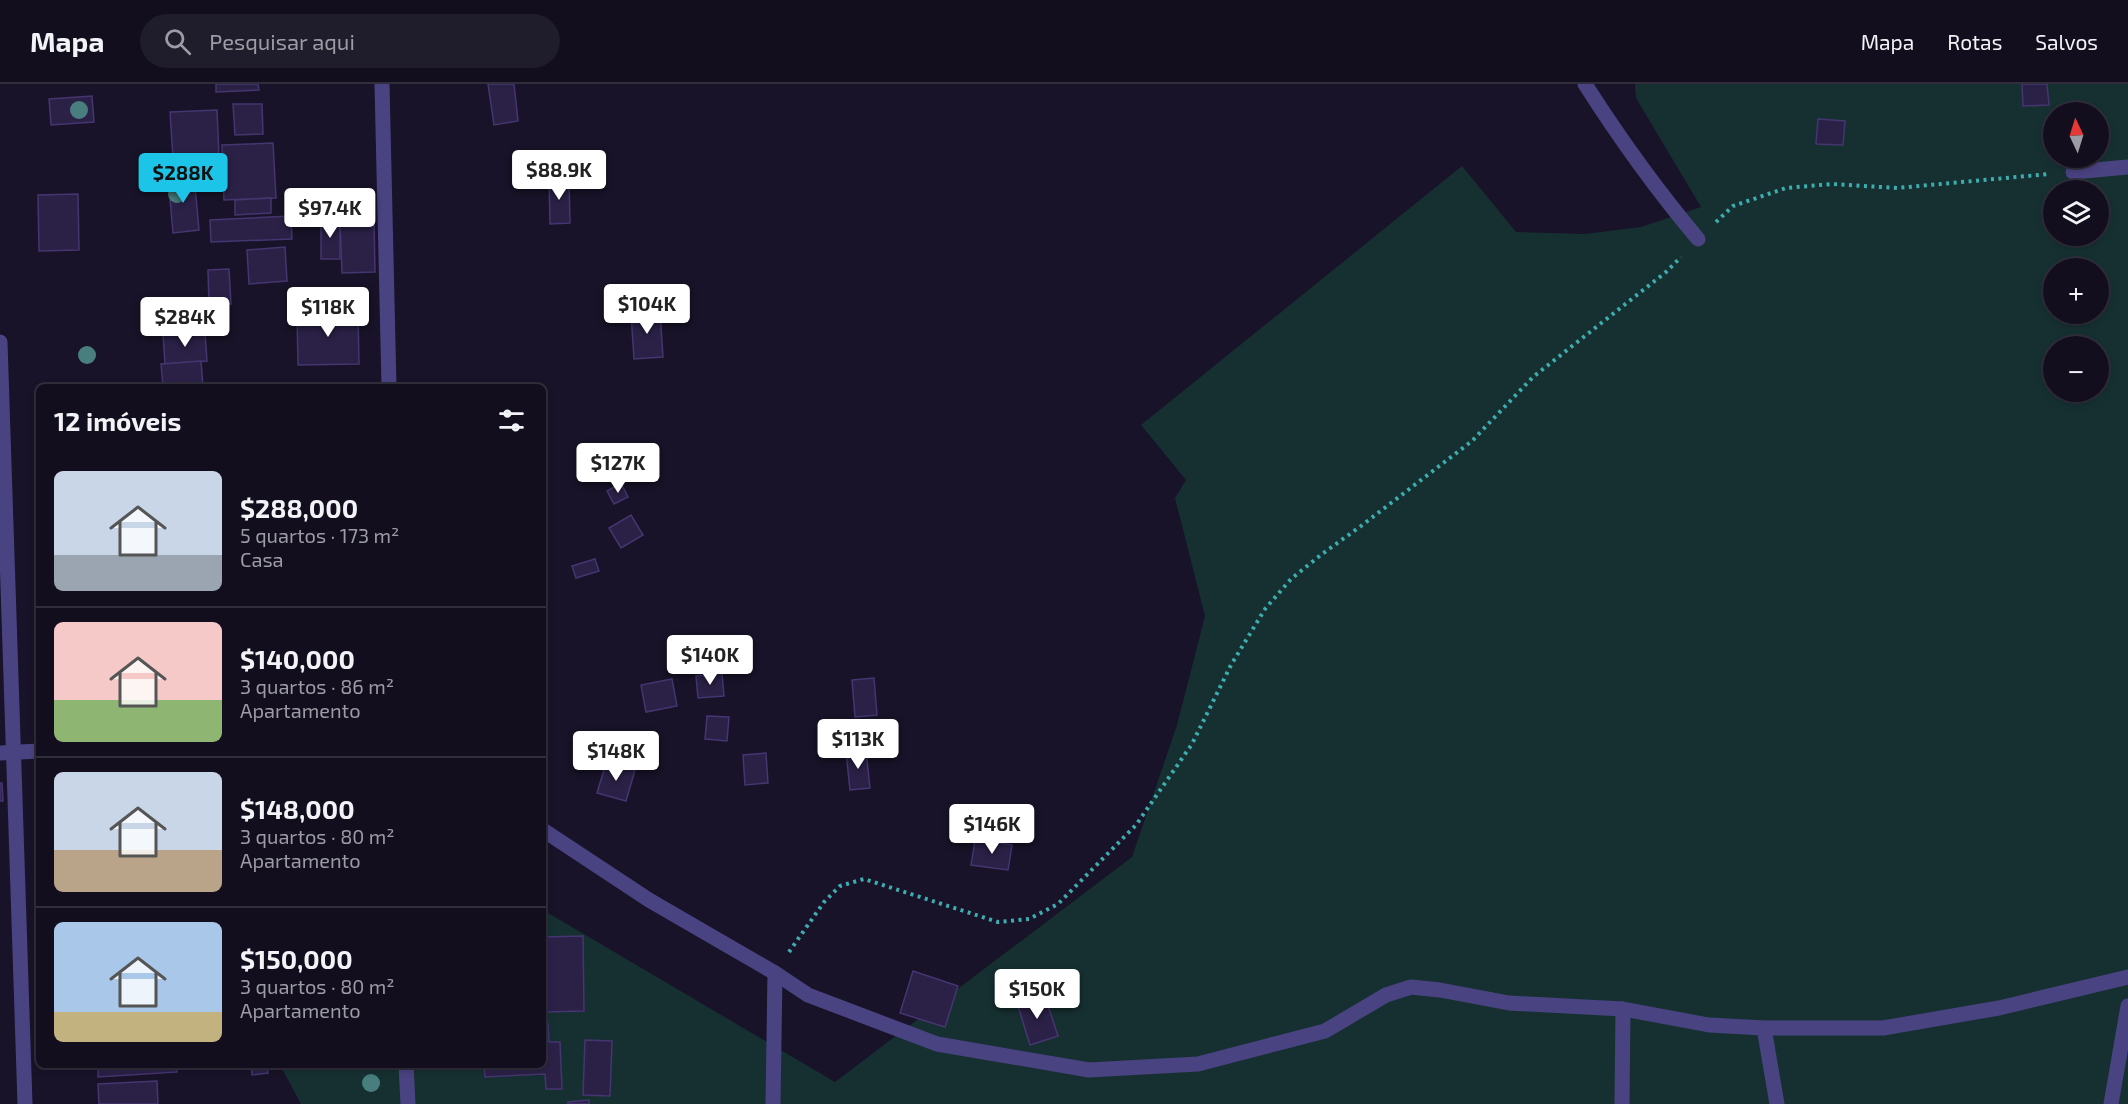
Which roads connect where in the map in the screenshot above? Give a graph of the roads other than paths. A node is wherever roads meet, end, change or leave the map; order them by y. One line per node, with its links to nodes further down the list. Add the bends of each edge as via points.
1 (382, 84): 7 (street)
2 (1585, 84): 5 (street, via 1627,149)
3 (2128, 167): 4 (street)
4 (2073, 172)
5 (1698, 239)
6 (0, 342): 9 (street)
7 (389, 384)
8 (36, 751): 9 (street)
9 (6, 752): 17 (street)
10 (546, 832): 11 (street, via 649,900)
11 (775, 973): 14 (street, via 808,995 937,1044 1089,1070 1198,1064 1325,1031 1386,995 1411,987 1509,1003); 19 (street)
12 (2128, 977): 15 (street, via 1999,1008 1883,1028)
13 (2128, 1006): 22 (street)
14 (1623, 1009): 15 (street, via 1710,1025); 20 (street)
15 (1764, 1028): 21 (street)
16 (406, 1068): 18 (street)
17 (25, 1104)
18 (408, 1104)
19 (773, 1104)
20 (1622, 1104)
21 (1778, 1104)
22 (2111, 1104)

